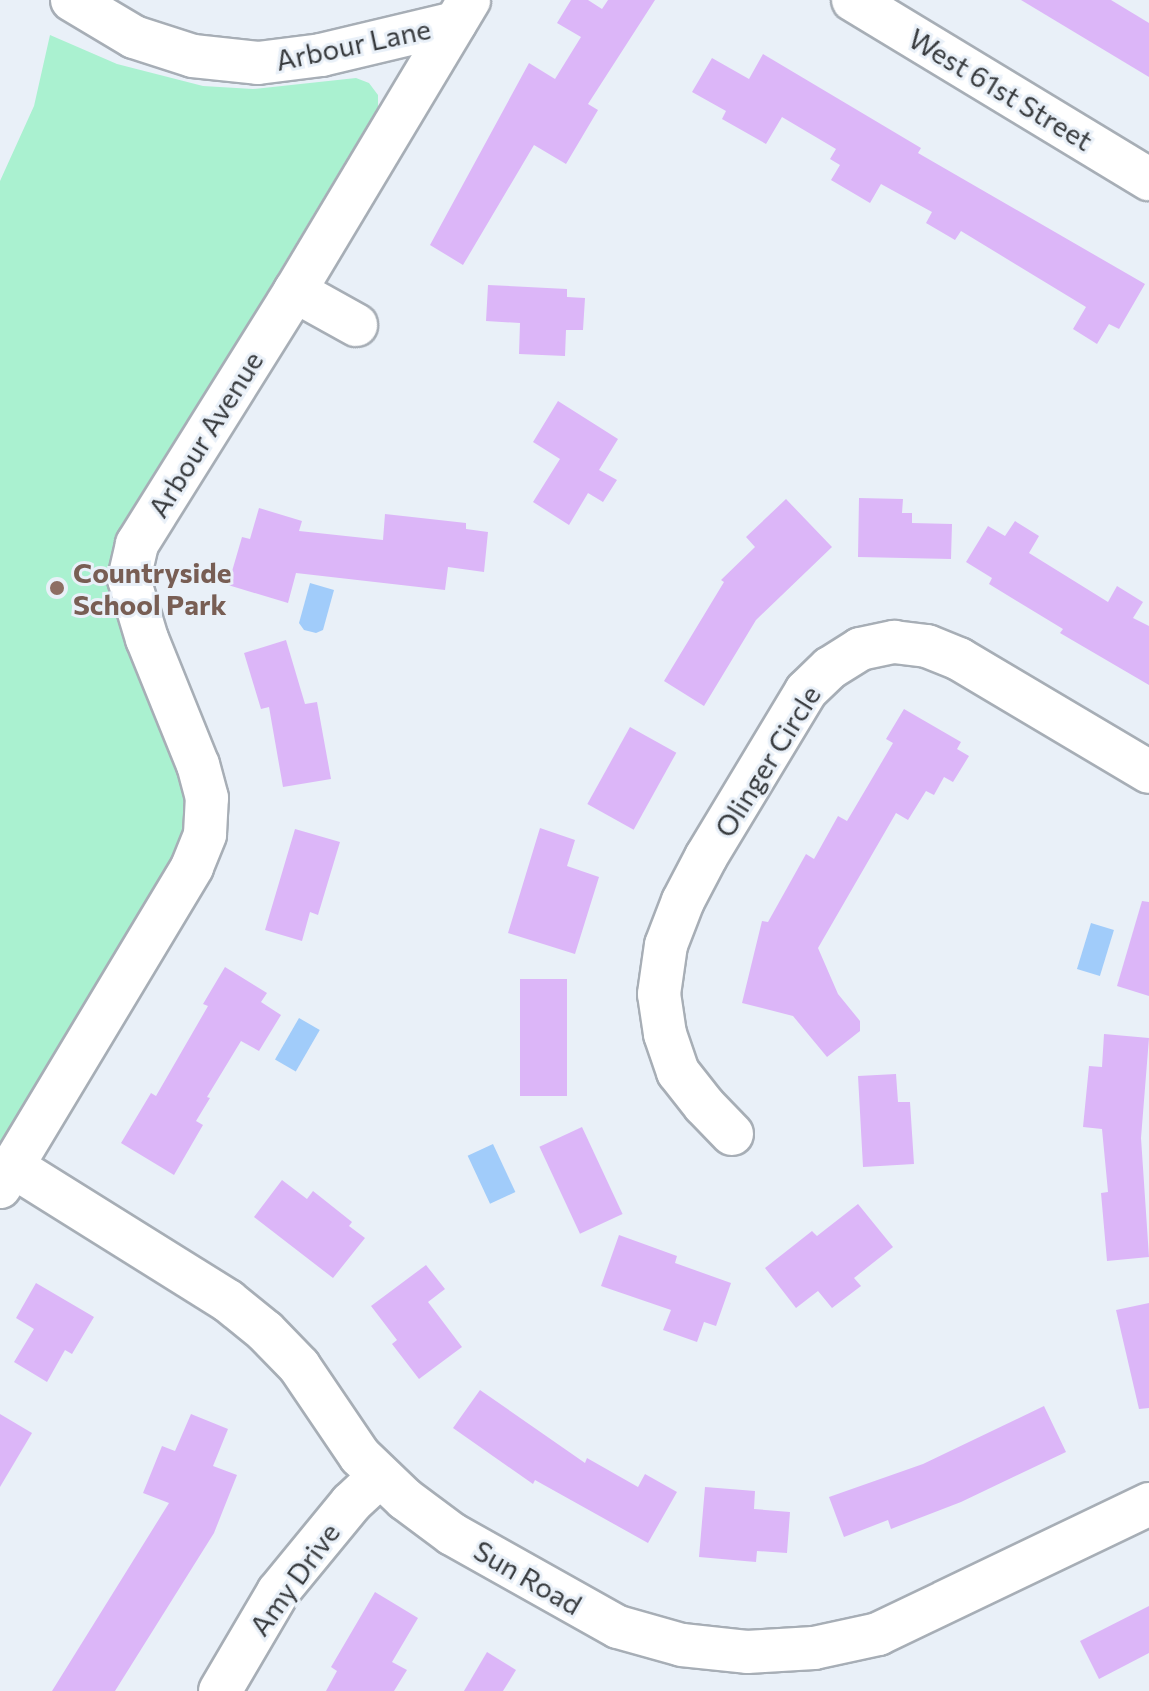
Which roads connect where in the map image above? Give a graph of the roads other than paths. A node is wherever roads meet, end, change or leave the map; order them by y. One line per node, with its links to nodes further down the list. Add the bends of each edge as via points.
1 (72, 0): 3 (street, Arbour Lane, via 134,37 193,56 258,63 321,55)
2 (853, 0): 4 (street, West 61st Street)
3 (462, 11): 5 (street, Arbour Avenue)
4 (1149, 179)
5 (295, 291): 6 (street); 9 (street, Arbour Avenue, via 153,514 137,544 129,579 198,765 207,798 205,834 192,867)
6 (356, 325)
7 (1149, 772): 8 (street, Olinger Circle, via 959,659 927,646 894,642 860,649 830,668 806,691 706,857 666,945 659,994 678,1072)
8 (732, 1134)
9 (6, 1177): 10 (street, Sun Road, via 228,1301 299,1366)
10 (379, 1477): 11 (street, Sun Road, via 452,1534 618,1627 682,1645 747,1652 814,1648 878,1634); 12 (street, Amy Drive, via 278,1592)
11 (1149, 1504)
12 (220, 1691)

